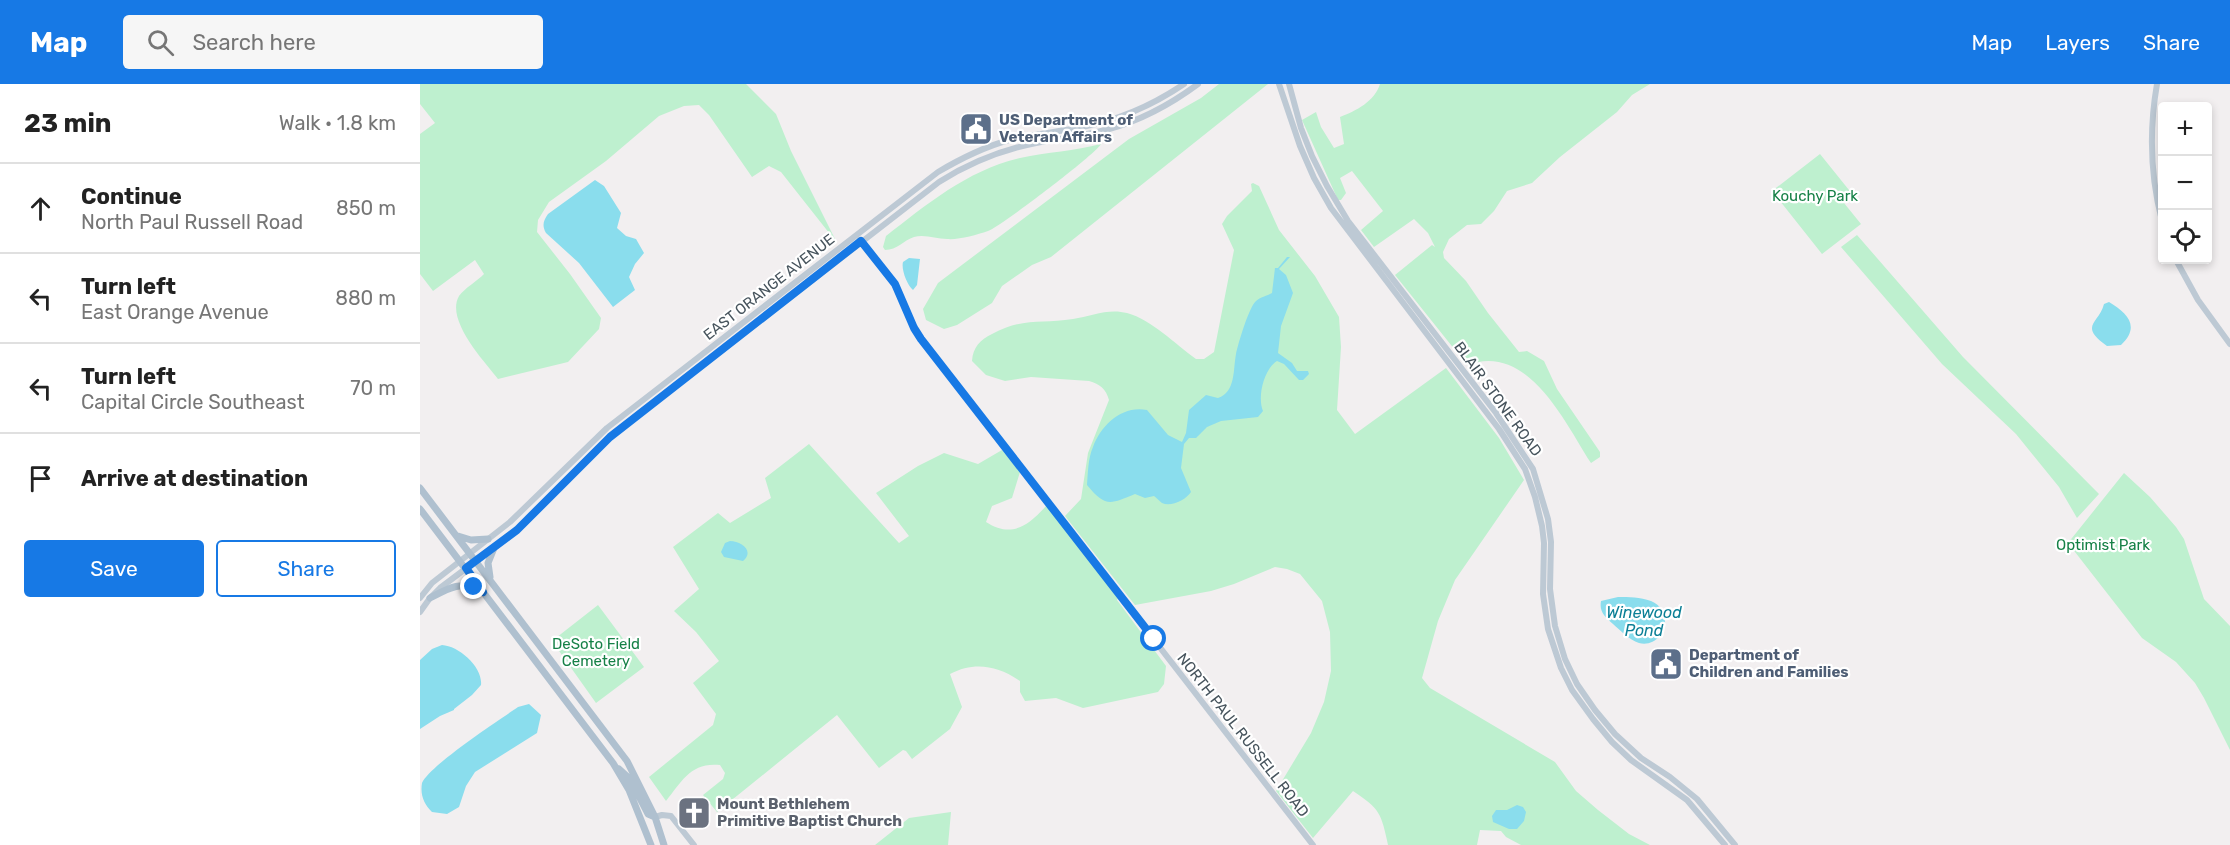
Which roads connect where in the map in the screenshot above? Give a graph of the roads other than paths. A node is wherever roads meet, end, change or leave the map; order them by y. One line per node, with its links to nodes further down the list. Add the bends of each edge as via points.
1 (1184, 84): 6 (street, EAST ORANGE AVENUE, via 1149,105 1110,120)
2 (1198, 84): 7 (street, EAST ORANGE AVENUE, via 1164,107 1131,122 1092,134)
3 (1279, 84): 20 (street, BLAIR STONE ROAD, via 1302,152 1331,208 1513,448 1535,497)
4 (1289, 84): 19 (street, BLAIR STONE ROAD, via 1312,156 1348,221 1496,412 1529,461 1545,503)
5 (2157, 84): 8 (street, via 2151,143)
6 (1023, 137): 7 (street); 9 (street, EAST ORANGE AVENUE, via 987,147 950,165)
7 (1025, 146): 10 (street, EAST ORANGE AVENUE, via 955,172)
8 (2161, 210)
9 (855, 235): 10 (street, NORTH PAUL RUSSELL ROAD); 12 (street, EAST ORANGE AVENUE)
10 (861, 241): 14 (street, EAST ORANGE AVENUE); 39 (street, NORTH PAUL RUSSELL ROAD, via 895,284 921,339)
11 (2178, 264): 13 (street)
12 (722, 339): 14 (street); 18 (street, EAST ORANGE AVENUE, via 607,428)
13 (2230, 344)
14 (727, 346): 21 (street, EAST ORANGE AVENUE, via 603,443 529,519)
15 (420, 488): 17 (main road)
16 (420, 509): 23 (main road)
17 (457, 536): 18 (main road); 22 (main road)
18 (488, 539): 22 (street, EAST ORANGE AVENUE)
19 (1551, 542): 20 (street); 31 (street, BLAIR STONE ROAD)
20 (1544, 543): 31 (street, BLAIR STONE ROAD, via 1543,594)
21 (494, 548): 24 (street, EAST ORANGE AVENUE); 26 (main road, via 489,562)
22 (470, 552): 23 (street, EAST ORANGE AVENUE); 24 (main road)
23 (459, 561): 25 (main road); 28 (street, EAST ORANGE AVENUE)
24 (477, 561): 25 (street, EAST ORANGE AVENUE); 26 (main road)
25 (466, 568): 27 (main road); 29 (street, EAST ORANGE AVENUE)
26 (490, 580): 34 (main road, via 627,761)
27 (483, 592): 29 (main road, via 469,585 457,585); 32 (main road)
28 (420, 598)
29 (430, 598): 30 (street, EAST ORANGE AVENUE)
30 (420, 612)
31 (1551, 626): 33 (street, BLAIR STONE ROAD, via 1574,686 1613,738)
32 (615, 766): 34 (main road, via 630,779 648,815); 36 (main road)
33 (1682, 791): 35 (street, BLAIR STONE ROAD, via 1706,809); 40 (street, BLAIR STONE ROAD)
34 (655, 817): 37 (main road); 38 (street, via 671,816)
35 (1733, 844)
36 (651, 845)
37 (664, 845)
38 (694, 845)
39 (1313, 845)
40 (1725, 845)

